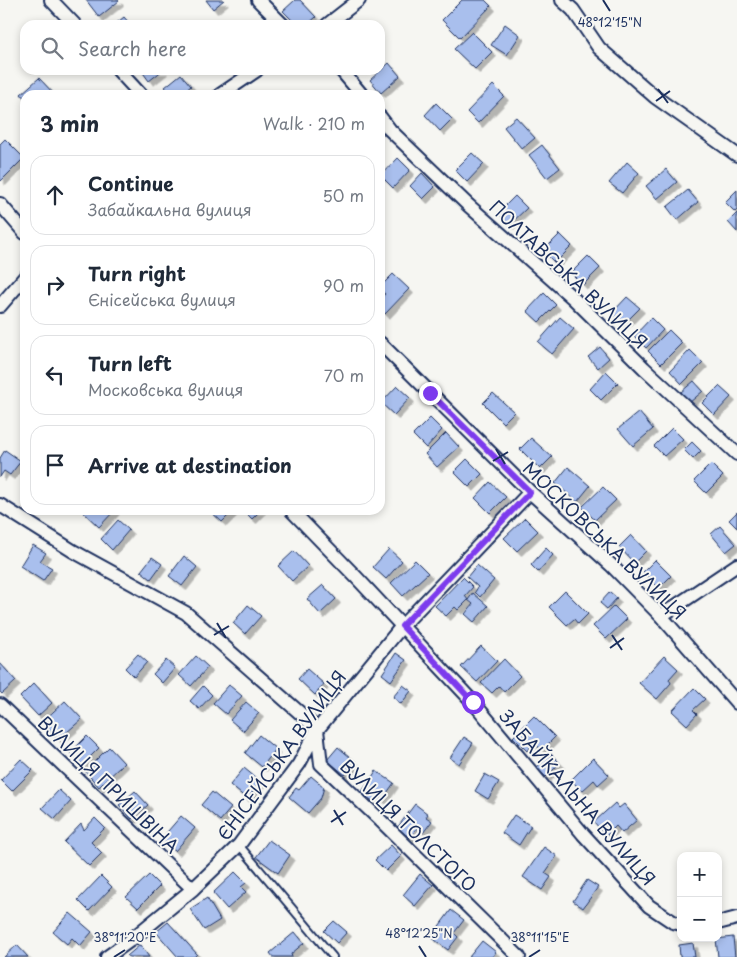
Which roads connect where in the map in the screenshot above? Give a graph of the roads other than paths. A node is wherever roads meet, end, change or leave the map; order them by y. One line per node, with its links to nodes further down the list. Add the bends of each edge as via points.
1 (51, 0): 5 (street)
2 (258, 0): 6 (street)
3 (359, 0): 7 (street)
4 (562, 0): 15 (street, via 573,10 599,48 655,97)
5 (70, 20)
6 (278, 20)
7 (333, 20)
8 (123, 75): 11 (street)
9 (250, 75): 12 (street)
10 (345, 75): 13 (street)
11 (136, 90)
12 (228, 90)
13 (358, 90)
14 (385, 124): 21 (street, ПОЛТАВСЬКА ВУЛИЦЯ, via 468,205 574,299)
15 (737, 155)
16 (0, 204): 17 (street)
17 (20, 227)
18 (20, 283): 19 (street)
19 (0, 306)
20 (385, 348): 22 (street, МОСКОВСЬКА ВУЛИЦЯ)
21 (737, 454)
22 (530, 492): 26 (street, МОСКОВСЬКА ВУЛИЦЯ, via 611,565); 27 (street, ЄНІСЕЙСЬКА ВУЛИЦЯ)
23 (0, 504): 30 (street, via 73,551 186,613)
24 (296, 515): 27 (street, ЗАБАЙКАЛЬНА ВУЛИЦЯ)
25 (737, 564): 26 (street)
26 (661, 616): 28 (street, МОСКОВСЬКА ВУЛИЦЯ)
27 (402, 626): 30 (street, ЄНІСЕЙСЬКА ВУЛИЦЯ); 35 (street, ЗАБАЙКАЛЬНА ВУЛИЦЯ, via 473,702 583,834 649,906)
28 (737, 704)
29 (0, 705): 32 (street, ВУЛИЦЯ ПРИШВІНА)
30 (317, 730): 31 (street, ЄНІСЕЙСЬКА ВУЛИЦЯ, via 299,764); 38 (street, ВУЛИЦЯ ТОЛСТОГО, via 321,764)
31 (239, 845): 32 (street, ЄНІСЕЙСЬКА ВУЛИЦЯ); 37 (lane)
32 (193, 889): 36 (street, ЄНІСЕЙСЬКА ВУЛИЦЯ)
33 (737, 918): 34 (street)
34 (722, 922)
35 (677, 923)
36 (112, 956)
37 (333, 957)
38 (519, 957)

